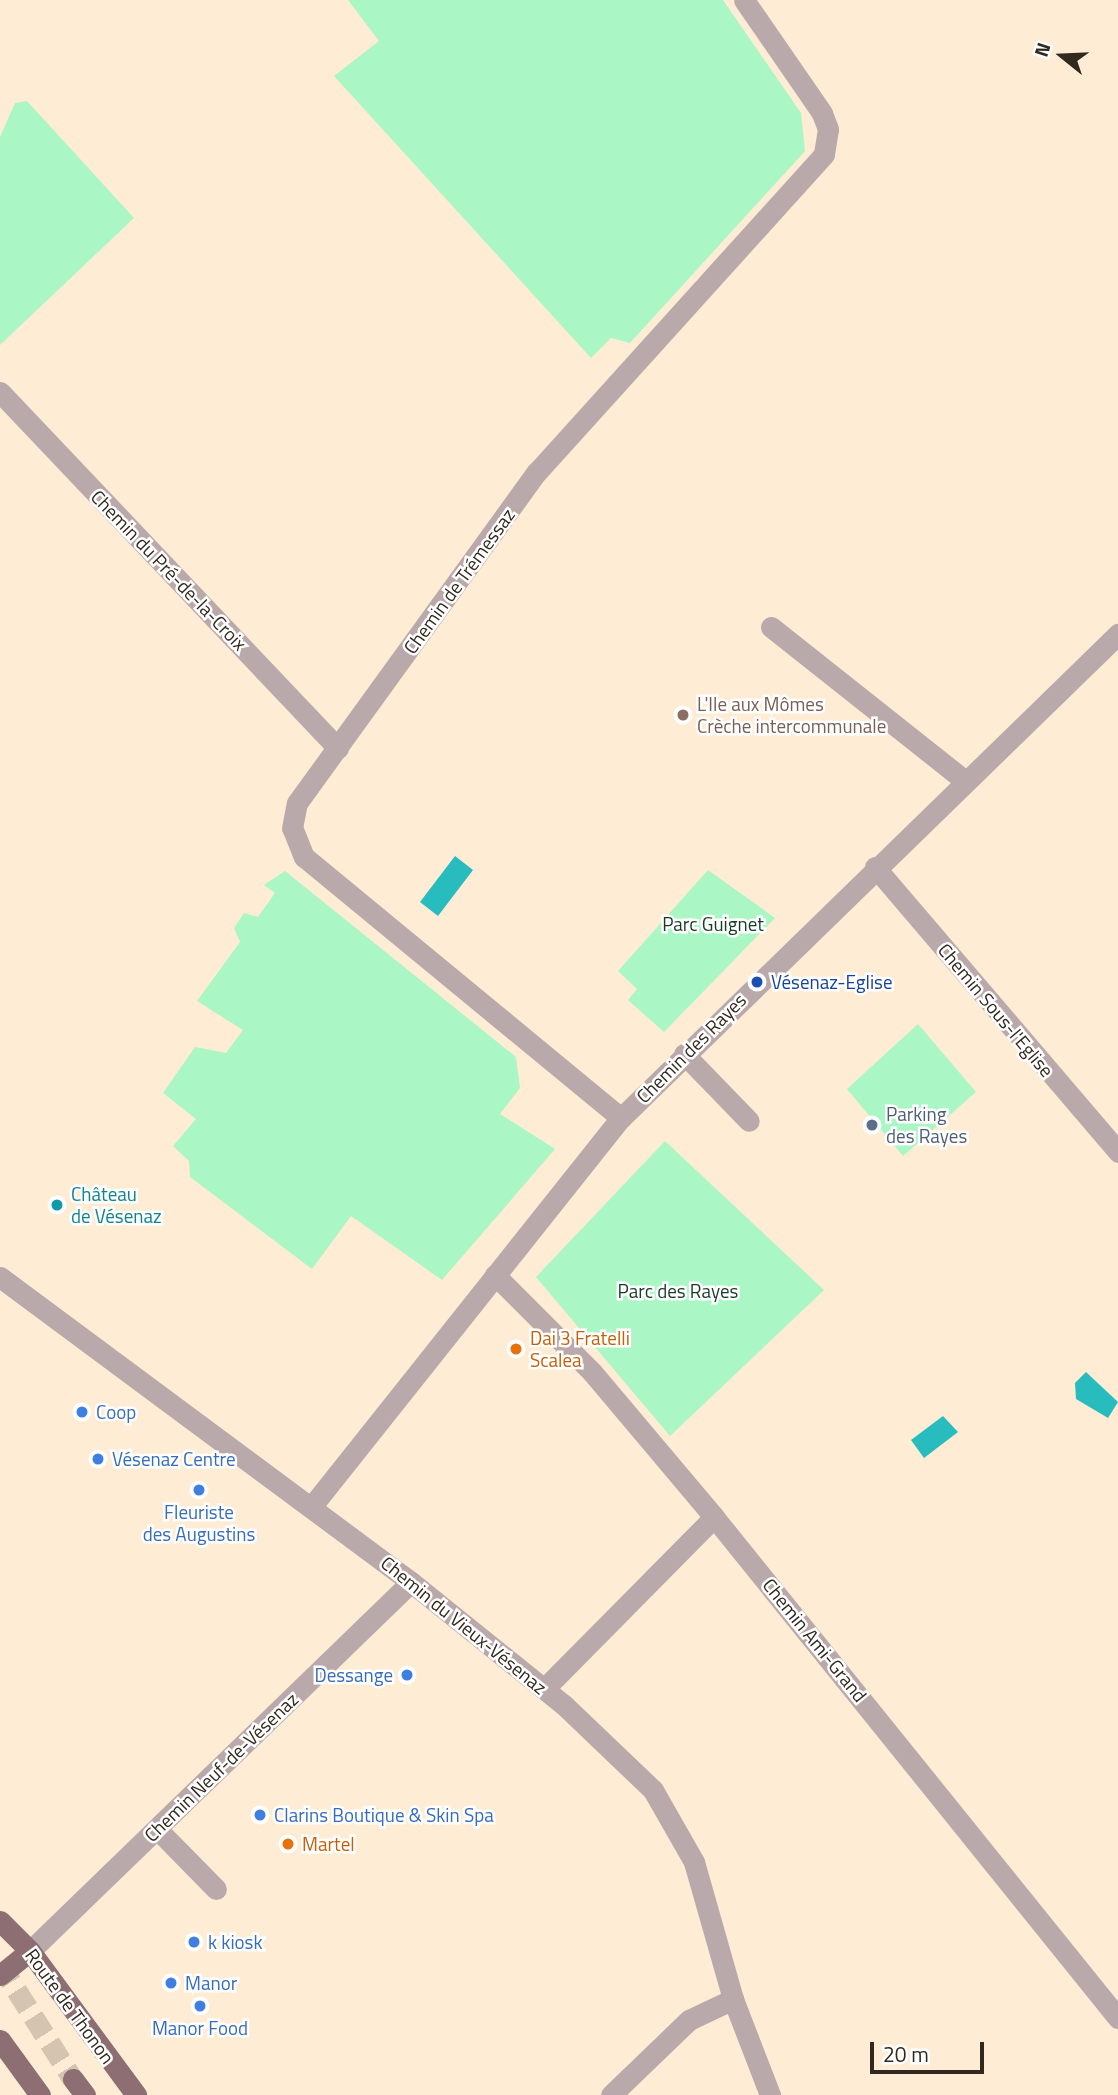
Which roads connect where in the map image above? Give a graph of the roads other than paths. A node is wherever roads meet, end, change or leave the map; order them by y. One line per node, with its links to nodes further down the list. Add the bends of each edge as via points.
1 (744, 0): 5 (street, Chemin de Trémessaz, via 822,113 828,128 824,154 537,472)
2 (0, 392): 5 (street, Chemin du Pré-de-la-Croix)
3 (771, 627): 6 (street)
4 (1118, 634): 6 (street, Chemin des Rayes)
5 (338, 748): 9 (street, Chemin de Trémessaz, via 297,803 292,828 304,857)
6 (963, 779): 7 (street, Chemin des Rayes)
7 (875, 867): 8 (street, Chemin des Rayes); 11 (street, Chemin Sous-l'Eglise)
8 (684, 1054): 9 (street, Chemin des Rayes); 10 (street)
9 (621, 1118): 12 (street, Chemin des Rayes)
10 (749, 1121)
11 (1118, 1152)
12 (495, 1275): 14 (street, Chemin des Rayes); 15 (street, Chemin Ami-Grand, via 592,1372)
13 (0, 1277): 14 (street, Chemin du Vieux-Vésenaz)
14 (312, 1506): 16 (street, Chemin du Vieux-Vésenaz)
15 (714, 1517): 17 (street); 24 (street, Chemin Ami-Grand)
16 (411, 1581): 17 (street, Chemin du Vieux-Vésenaz); 18 (street, Chemin Neuf-de-Vésenaz)
17 (544, 1689): 23 (street, Chemin du Vieux-Vésenaz, via 653,1790 674,1817 694,1862)
18 (157, 1829): 19 (street); 21 (street, Chemin Neuf-de-Vésenaz)
19 (216, 1889)
20 (0, 1921): 21 (main road, Route de Thonon)
21 (30, 1951): 22 (main road); 27 (main road, Route de Thonon)
22 (0, 1975)
23 (733, 1998): 28 (street, via 689,2020); 29 (street, Chemin du Vieux-Vésenaz)
24 (1118, 2018)
25 (0, 2040): 26 (main road)
26 (40, 2095)
27 (136, 2095)
28 (611, 2095)
29 (771, 2095)

